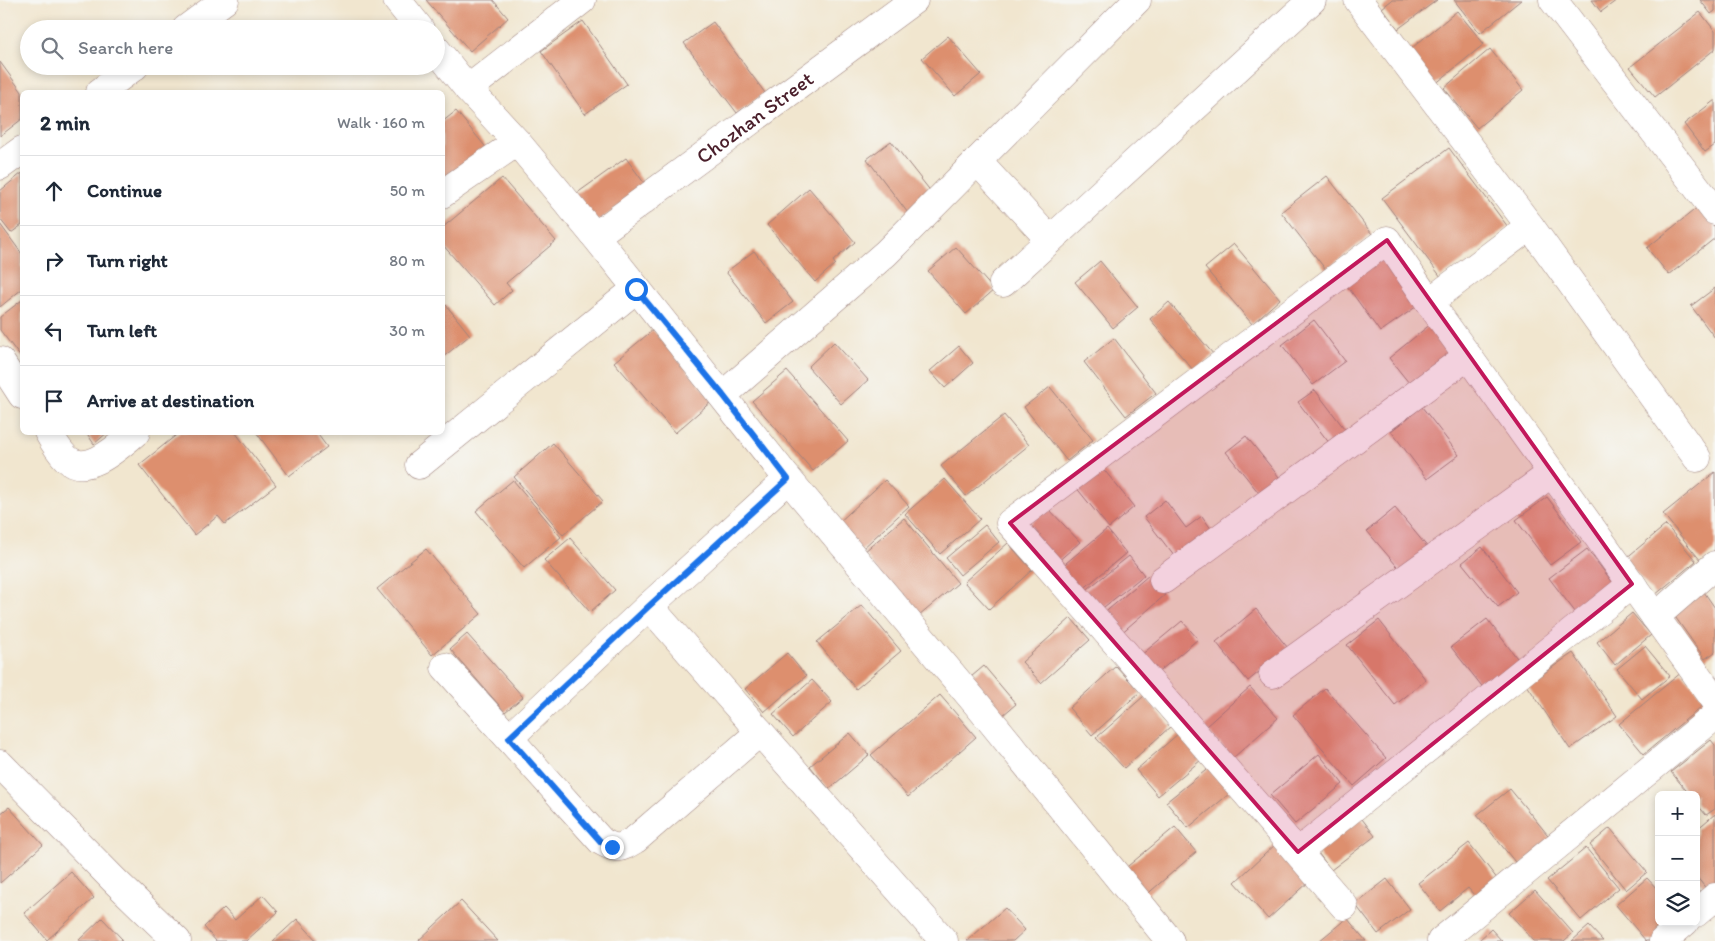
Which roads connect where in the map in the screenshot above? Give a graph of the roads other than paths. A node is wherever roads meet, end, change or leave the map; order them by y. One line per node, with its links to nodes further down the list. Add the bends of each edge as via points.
1 (225, 0): 9 (street)
2 (397, 0): 10 (street)
3 (582, 0): 13 (street)
4 (914, 0): 22 (street, Chozhan Street)
5 (1137, 0): 17 (street)
6 (1312, 0): 23 (street)
7 (1358, 0): 21 (street)
8 (1553, 0): 20 (street)
9 (198, 20)
10 (413, 20)
11 (445, 60): 13 (street)
12 (123, 75): 14 (street)
13 (468, 89): 15 (street)
14 (103, 90)
15 (517, 142): 19 (street); 22 (street)
16 (20, 151): 18 (street)
17 (977, 161): 23 (street); 30 (street, via 886,254)
18 (0, 166)
19 (445, 192)
20 (1715, 211)
21 (1530, 226): 26 (street); 33 (street)
22 (595, 236): 25 (street)
23 (1050, 240): 24 (street)
24 (1003, 283)
25 (636, 289): 30 (street); 34 (street)
26 (1429, 302): 27 (street); 49 (street, via 1387,240 1010,523)
27 (1468, 356): 35 (street); 38 (street)
28 (0, 361): 29 (street)
29 (20, 392)
30 (723, 395): 36 (street)
31 (50, 435): 32 (street, via 67,459 77,463 106,457)
32 (132, 435)
33 (1697, 458)
34 (418, 465)
35 (1552, 473): 39 (street); 43 (street)
36 (788, 479): 40 (street); 56 (street)
37 (1715, 565): 41 (street)
38 (1163, 580)
39 (1632, 584): 41 (street); 49 (street)
40 (649, 606): 46 (street); 47 (street)
41 (1656, 617): 44 (street)
42 (445, 667): 47 (street)
43 (1273, 674)
44 (1715, 700)
45 (1715, 716): 57 (street)
46 (760, 732): 47 (street, via 636,839 621,848 601,842); 55 (street)
47 (509, 738)
48 (0, 764): 54 (street)
49 (1298, 852): 51 (street)
50 (1715, 897): 52 (street)
51 (1344, 906)
52 (1700, 910)
53 (1680, 926): 58 (street)
54 (177, 941)
55 (944, 941)
56 (1170, 941)
57 (1441, 941)
58 (1663, 941)

